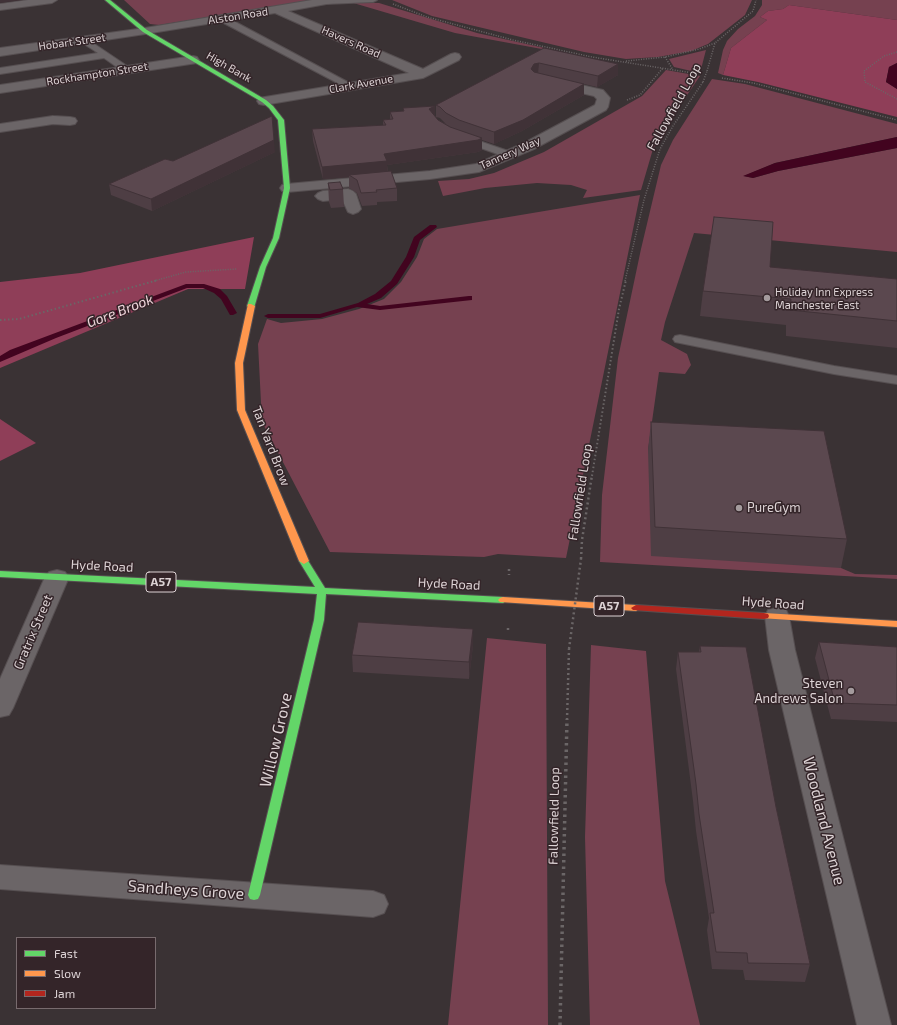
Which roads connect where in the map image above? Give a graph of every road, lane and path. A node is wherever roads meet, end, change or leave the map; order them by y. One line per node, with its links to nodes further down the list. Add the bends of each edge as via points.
1 (52, 0): 6 (street)
2 (107, 0): 9 (main road, High Bank)
3 (373, 0): 5 (lane); 18 (path, via 386,1 427,18 513,40)
4 (756, 0): 11 (path, via 753,11)
5 (328, 1): 7 (street, Alston Road)
6 (0, 7)
7 (278, 10): 8 (street, Alston Road); 22 (street, Havers Road)
8 (223, 19): 9 (street, Alston Road); 26 (lane)
9 (145, 31): 10 (street, Hobart Street); 17 (main road, High Bank)
10 (84, 40): 12 (street, Hobart Street); 14 (lane)
11 (715, 43): 16 (path, via 699,50); 54 (path, Fallowfield Loop, bridge, via 702,82 660,149 650,177 619,309 582,540 568,649)
12 (0, 52)
13 (897, 52): 28 (path, via 884,56 864,71 865,82)
14 (105, 55): 19 (lane); 21 (lane)
15 (455, 57): 22 (street, Clark Avenue)
16 (665, 57): 18 (path); 20 (path)
17 (193, 60): 19 (street, Rockhampton Street); 29 (main road, High Bank)
18 (621, 61): 20 (path)
19 (127, 70): 27 (street, Rockhampton Street)
20 (674, 70): 23 (path)
21 (0, 71)
22 (423, 74): 26 (street, Clark Avenue)
23 (699, 74)
24 (722, 78): 30 (path, via 753,83)
25 (546, 81): 34 (street, Tannery Way, via 598,93 604,98 601,107)
26 (350, 86): 29 (street, Clark Avenue)
27 (0, 89)
28 (897, 99)
29 (264, 101): 35 (main road, High Bank, via 281,120)
30 (897, 120)
31 (70, 121): 32 (street, via 53,120)
32 (0, 128)
33 (454, 135): 34 (lane)
34 (510, 155): 35 (street, Tannery Way, via 479,168)
35 (286, 193): 36 (street, via 348,194); 37 (main road, Tan Yard Brow, via 276,238)
36 (352, 209)
37 (262, 267): 38 (path, via 186,272 19,319); 45 (main road, Tan Yard Brow, via 239,363 241,410 301,556)
38 (0, 320)
39 (680, 339): 40 (lane)
40 (897, 380)
41 (509, 569): 43 (path)
42 (0, 574): 44 (main road, Hyde Road / A57)
43 (509, 575)
44 (57, 577): 45 (main road, Hyde Road / A57); 50 (street, Gratrix Street)
45 (322, 590): 46 (main road, Hyde Road / A57); 52 (main road, Willow Grove, via 319,620)
46 (777, 616): 47 (main road, Hyde Road / A57); 55 (street, Woodland Avenue, via 784,658)
47 (897, 624)
48 (508, 628): 49 (path)
49 (508, 633)
50 (0, 708)
51 (0, 877): 52 (street, Sandheys Grove)
52 (254, 896): 53 (street, Sandheys Grove)
53 (373, 904)
54 (560, 1025)
55 (874, 1025)

